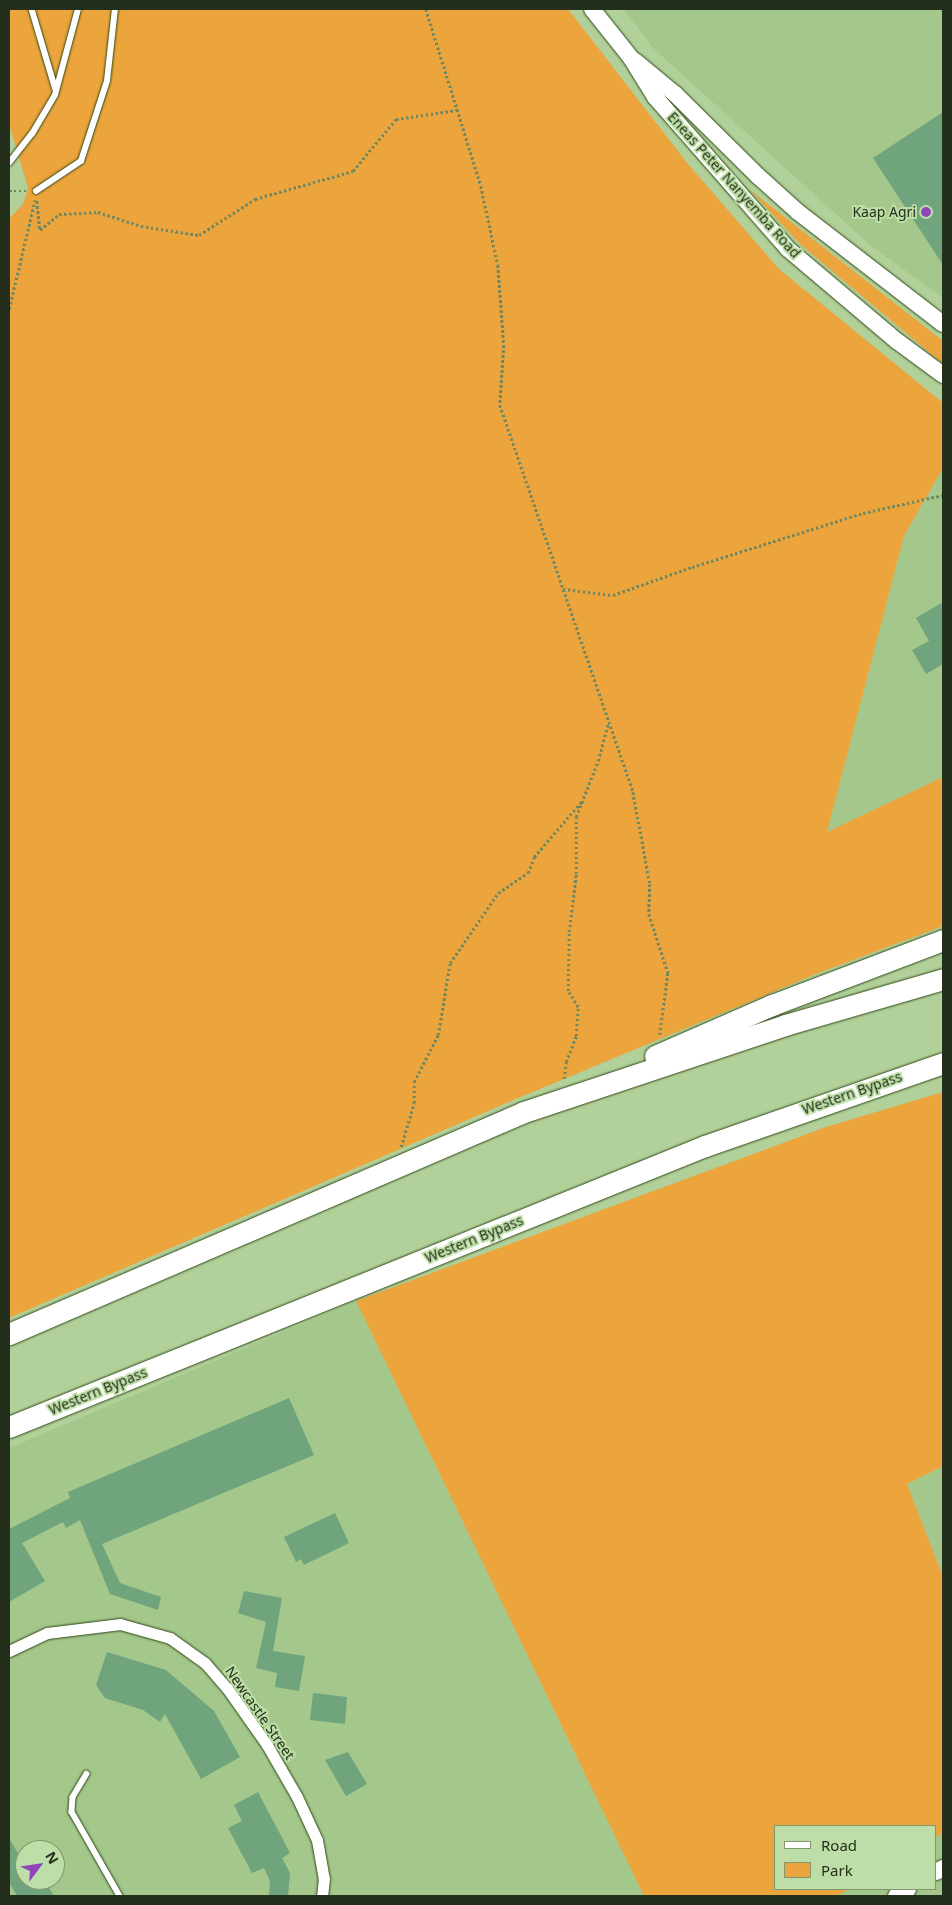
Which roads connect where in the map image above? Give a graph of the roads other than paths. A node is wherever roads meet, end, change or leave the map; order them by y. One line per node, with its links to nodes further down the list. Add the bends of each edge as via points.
1 (32, 9): 6 (lane)
2 (78, 9): 6 (lane)
3 (115, 9): 8 (lane, via 107,81 81,161)
4 (592, 9): 5 (main road, Eneas Peter Nanyemba Road)
5 (631, 58): 9 (main road, Eneas Peter Nanyemba Road, via 650,70 798,212); 10 (main road, Eneas Peter Nanyemba Road, via 655,97 794,254 897,342)
6 (56, 90): 7 (lane, via 32,134)
7 (9, 164)
8 (36, 192)
9 (943, 324)
10 (943, 375)
11 (943, 940): 16 (highway, via 772,1005)
12 (943, 979): 16 (highway, via 785,1025)
13 (943, 1063): 15 (highway, Western Bypass)
14 (943, 1075): 15 (highway)
15 (837, 1097): 18 (highway, Western Bypass, via 705,1146)
16 (524, 1112): 17 (highway)
17 (9, 1334)
18 (9, 1428)
19 (9, 1651): 22 (street, Newcastle Street, via 47,1634 120,1624 170,1638 205,1662 228,1688 267,1745 296,1797 317,1840 324,1878)
20 (87, 1774): 21 (lane, via 73,1797 72,1812)
21 (120, 1896)
22 (322, 1896)

